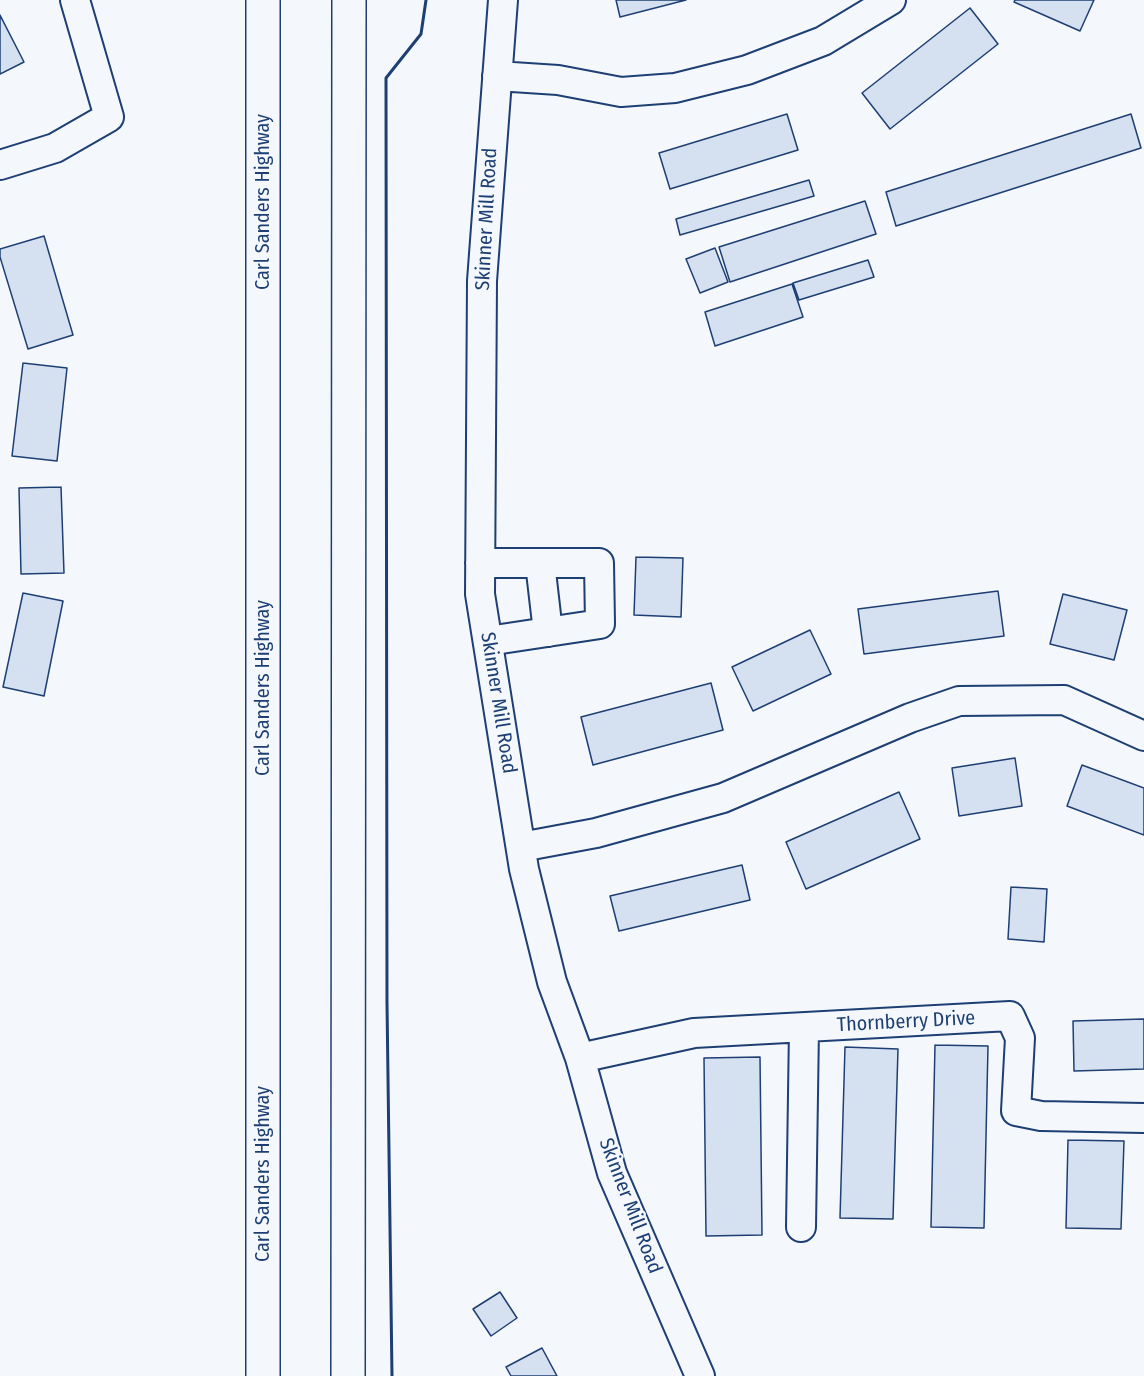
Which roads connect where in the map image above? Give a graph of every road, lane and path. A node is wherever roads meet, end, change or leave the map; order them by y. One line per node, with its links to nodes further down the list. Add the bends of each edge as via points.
1 (75, 0): 7 (street, via 109,117 55,148)
2 (263, 0): 18 (highway, Carl Sanders Highway)
3 (349, 0): 19 (highway)
4 (503, 0): 6 (street, Skinner Mill Road)
5 (891, 0): 6 (street, via 823,41 747,70 675,88 621,92 558,80)
6 (497, 76): 8 (street, Skinner Mill Road, via 482,281)
7 (0, 165)
8 (480, 563): 9 (street); 11 (street, Skinner Mill Road, via 480,594)
9 (540, 563): 10 (street); 10 (street, via 599,563 600,624)
10 (548, 632): 11 (street)
11 (488, 641): 13 (street, Skinner Mill Road)
12 (1144, 736): 13 (street, via 1064,700 959,701 900,722 723,798 596,833)
13 (521, 847): 15 (street, Skinner Mill Road, via 552,982)
14 (804, 1028): 15 (street, Thornberry Drive, via 693,1033); 16 (street, Thornberry Drive, via 1010,1016 1020,1038 1016,1111 1041,1116); 17 (street)
15 (580, 1058): 20 (street, Skinner Mill Road, via 612,1173)
16 (1144, 1118)
17 (801, 1227)
18 (263, 1376)
19 (348, 1376)
20 (700, 1376)

